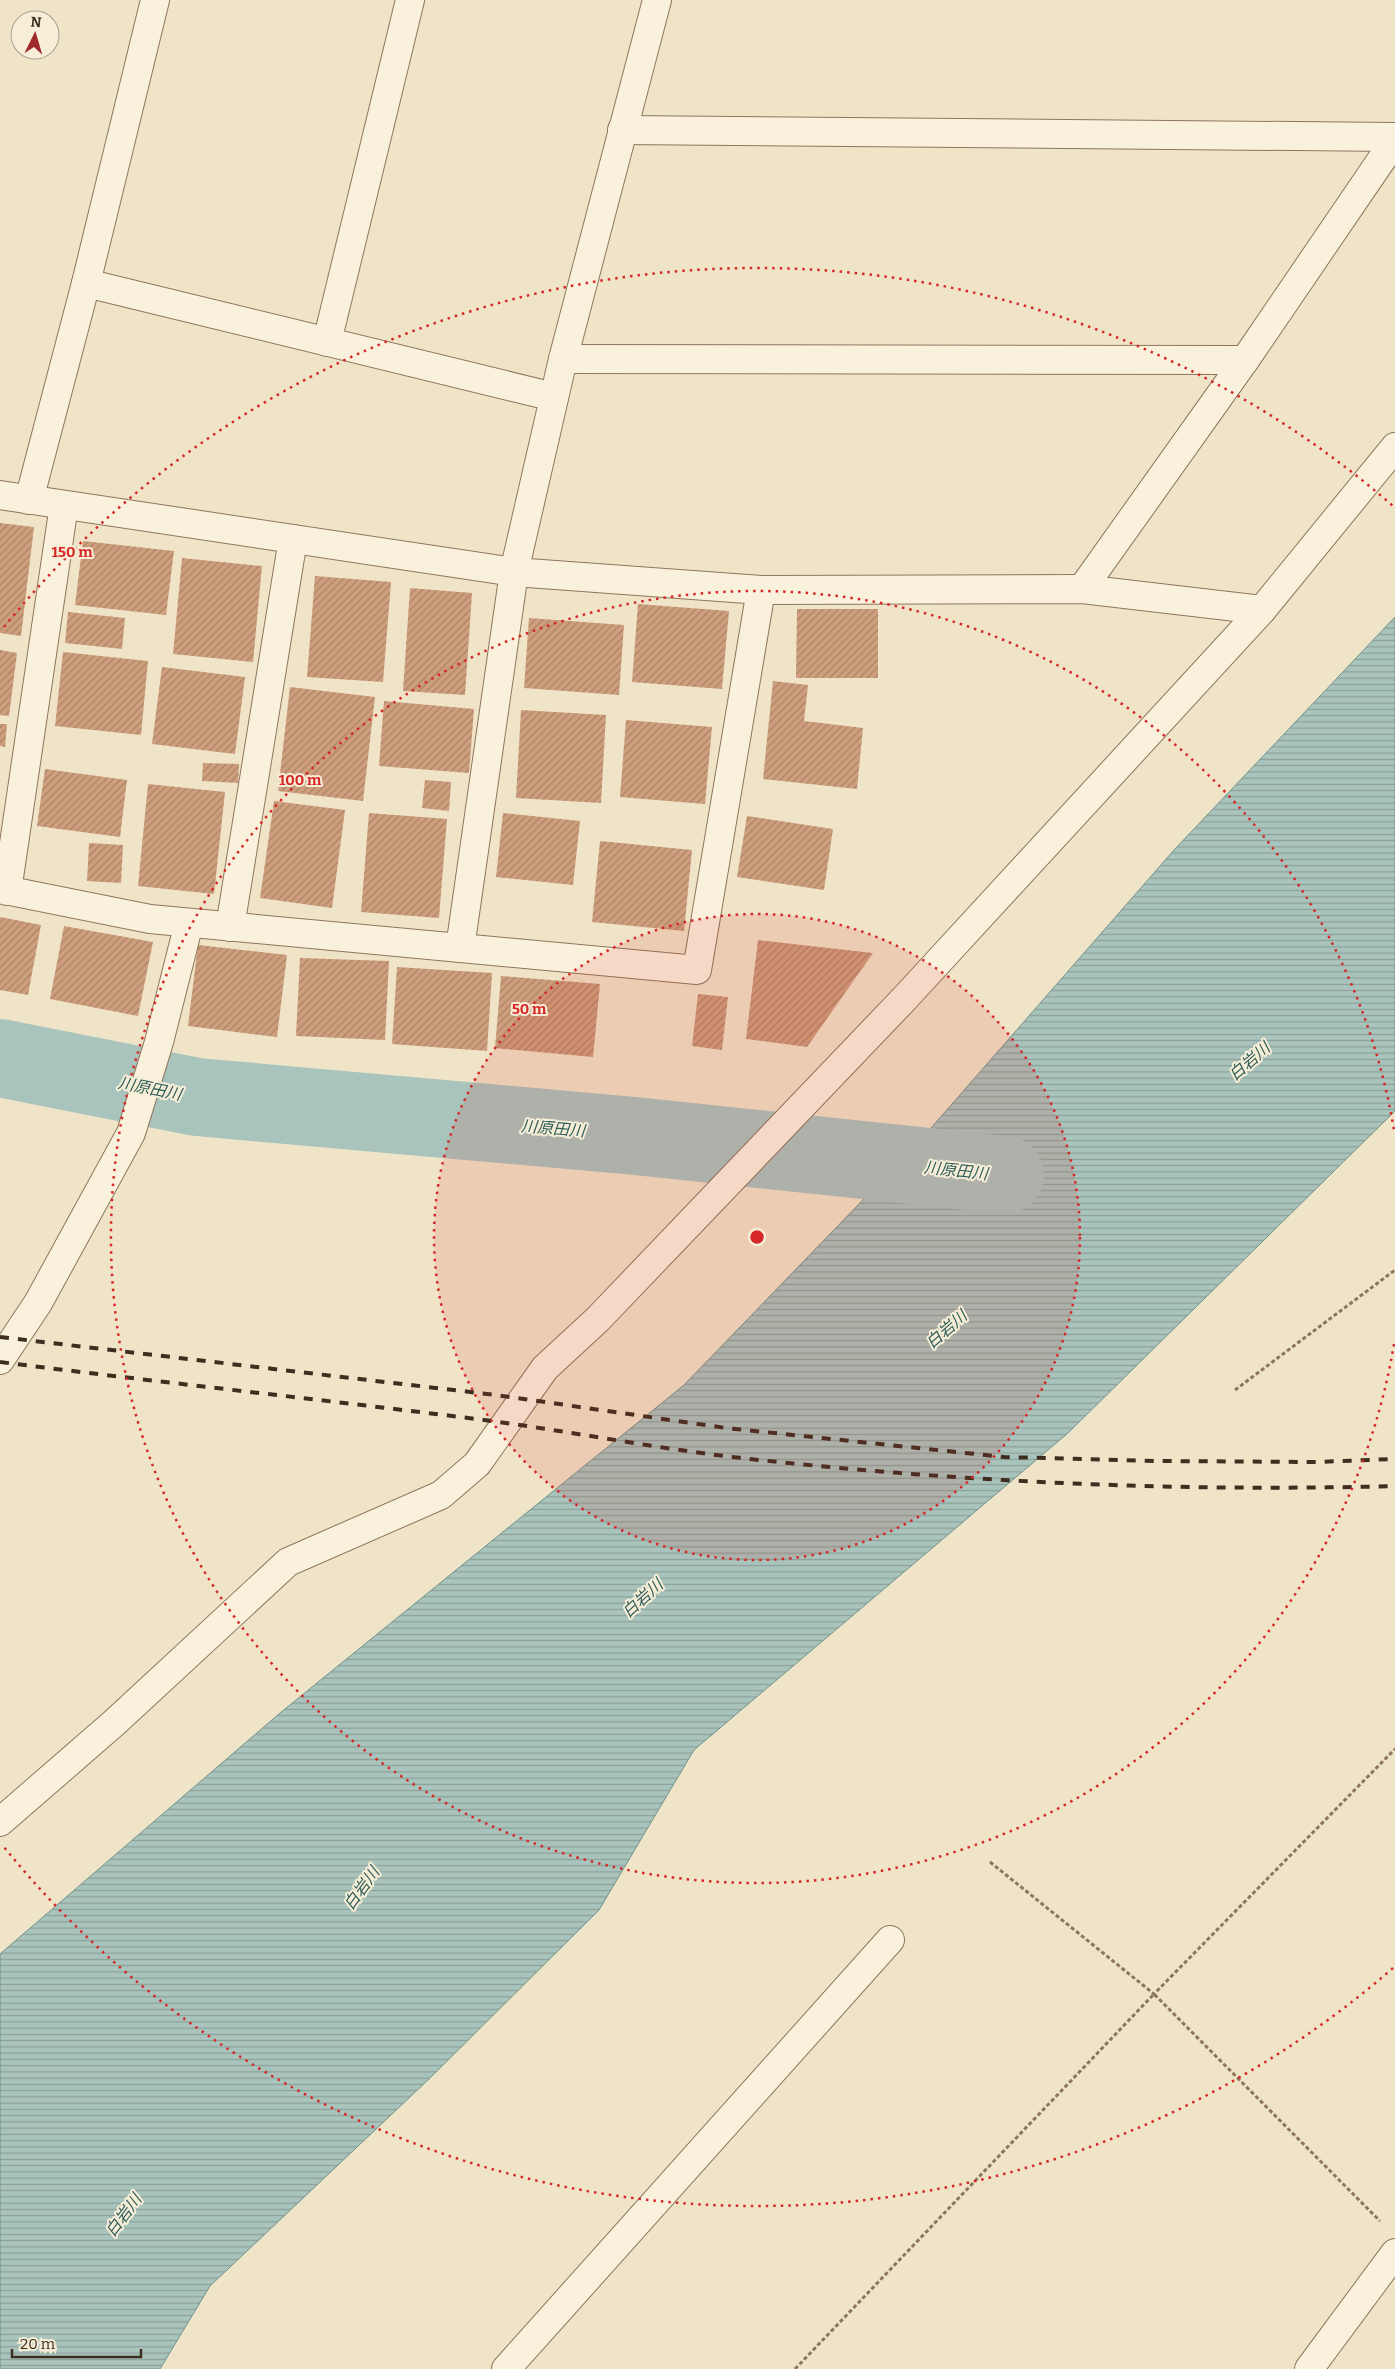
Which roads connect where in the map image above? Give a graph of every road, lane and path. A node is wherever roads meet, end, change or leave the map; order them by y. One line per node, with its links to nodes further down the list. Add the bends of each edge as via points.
1 (155, 0): 6 (street)
2 (410, 0): 7 (street)
3 (657, 0): 4 (street)
4 (622, 130): 5 (street); 8 (street)
5 (1395, 138): 9 (street)
6 (86, 283): 7 (street); 13 (street)
7 (327, 342): 10 (street)
8 (563, 358): 9 (street); 10 (street)
9 (1245, 360): 17 (street)
10 (554, 397): 16 (street)
11 (1395, 448): 19 (street)
12 (0, 495): 13 (street)
13 (29, 500): 14 (street)
14 (64, 505): 15 (street); 20 (street)
15 (293, 539): 16 (street); 22 (street)
16 (514, 572): 18 (street); 23 (street)
17 (1082, 589): 18 (street); 19 (street)
18 (761, 590): 23 (street, via 697,970)
19 (1262, 610): 28 (street, via 905,998 598,1319 545,1368 477,1464 441,1495 288,1562 114,1723)
20 (4, 890): 21 (street, via 150,919)
21 (189, 923): 22 (street); 25 (street, via 159,1042 131,1133 38,1303)
22 (230, 927): 23 (street)
23 (460, 948)
24 (1395, 1270): 26 (path)
25 (0, 1360)
26 (1235, 1390)
27 (1395, 1749): 31 (path)
28 (0, 1822)
29 (990, 1862): 31 (path)
30 (890, 1940): 34 (street)
31 (1154, 1994): 32 (path); 35 (path)
32 (1381, 2222)
33 (1395, 2253): 36 (street)
34 (506, 2369)
35 (795, 2369)
36 (1309, 2369)

